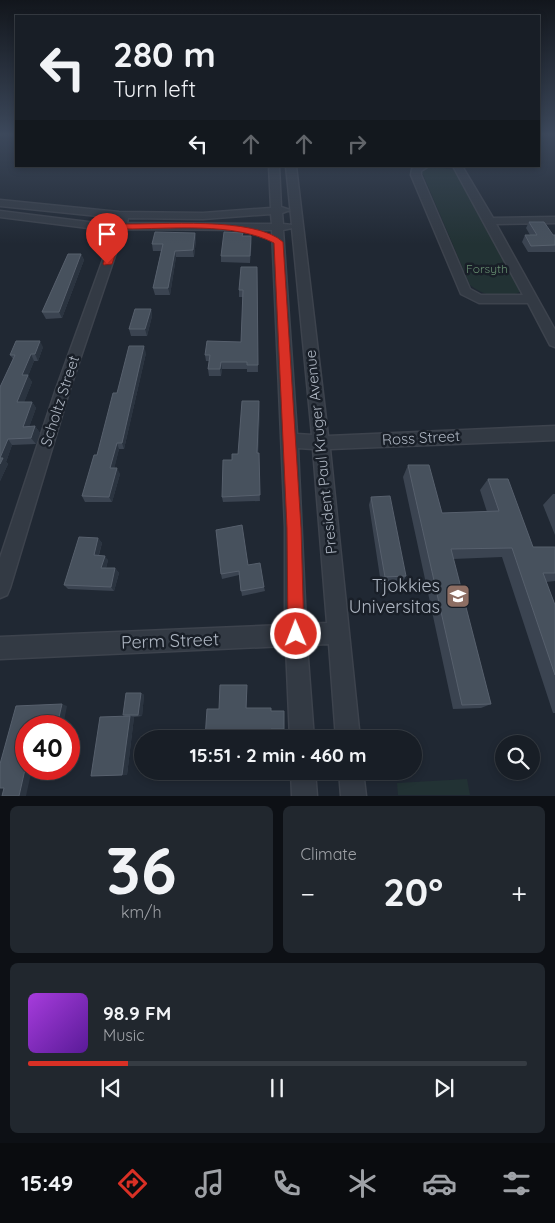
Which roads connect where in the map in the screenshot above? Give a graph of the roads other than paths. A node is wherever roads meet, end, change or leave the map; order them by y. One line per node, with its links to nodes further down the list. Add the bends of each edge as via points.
1 (274, 170): 6 (street, President Paul Kruger Avenue)
2 (291, 170): 8 (street, President Paul Kruger Avenue)
3 (417, 170): 13 (street, via 416,175 465,290 479,299)
4 (459, 170): 11 (street)
5 (0, 202): 10 (street)
6 (275, 210): 8 (street); 10 (street); 12 (street, President Paul Kruger Avenue)
7 (0, 214): 10 (street, via 70,224)
8 (297, 219): 12 (street); 17 (street, President Paul Kruger Avenue)
9 (555, 220): 11 (street)
10 (122, 221): 12 (street, via 236,227); 18 (street, Scholtz Street, via 62,392)
11 (490, 221): 13 (street)
12 (278, 235): 16 (street, President Paul Kruger Avenue)
13 (531, 299): 14 (street)
14 (555, 342)
15 (555, 433): 17 (street, Ross Street)
16 (288, 440): 17 (street, Ross Street); 20 (street, President Paul Kruger Avenue)
17 (321, 443): 19 (street, President Paul Kruger Avenue)
18 (0, 588)
19 (339, 633): 20 (street, Perm Street); 23 (street, President Paul Kruger Avenue)
20 (296, 634): 21 (street, Perm Street); 22 (street, President Paul Kruger Avenue)
21 (0, 648)
22 (301, 730)
23 (347, 730)
24 (304, 780): 26 (street)
25 (352, 780): 27 (street)
26 (305, 796)
27 (354, 796)

